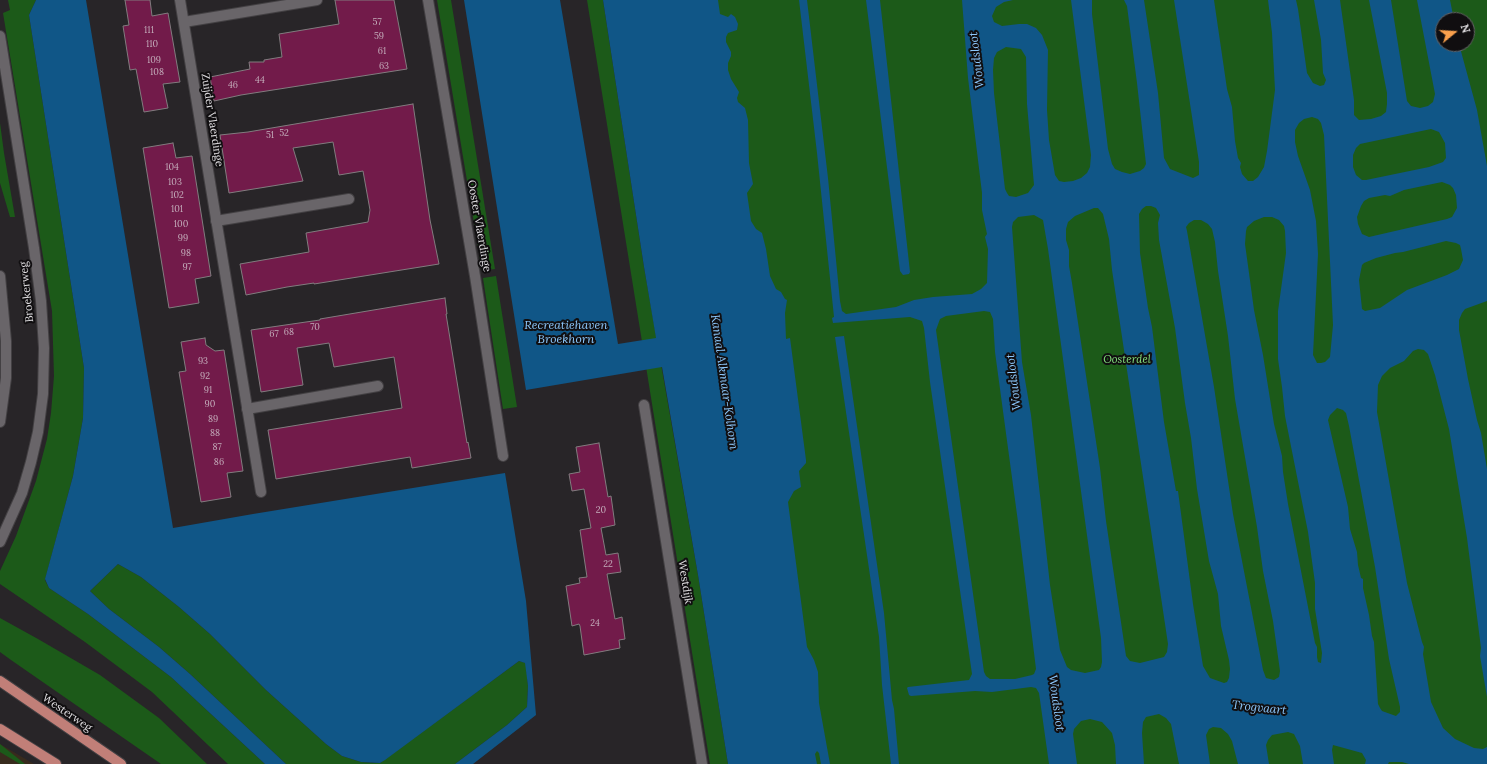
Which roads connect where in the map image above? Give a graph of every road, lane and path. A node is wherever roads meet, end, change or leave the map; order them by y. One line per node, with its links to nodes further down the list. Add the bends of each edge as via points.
1 (180, 0): 4 (street, Zuijder Vlaerdinge)
2 (317, 0): 4 (street)
3 (428, 0): 13 (street, Ooster Vlaerdinge)
4 (184, 22): 7 (street, Zuijder Vlaerdinge)
5 (0, 36): 15 (street, Broekerweg, via 34,248 44,348 43,394 38,432 22,493)
6 (349, 199): 7 (street)
7 (216, 221): 11 (street, Zuijder Vlaerdinge)
8 (0, 276): 12 (street, via 6,341 6,378)
9 (378, 386): 11 (street)
10 (644, 405): 20 (street, Westdijk)
11 (246, 409): 14 (street, Zuijder Vlaerdinge)
12 (0, 422)
13 (503, 456)
14 (261, 492)
15 (0, 542)
16 (0, 681): 19 (main road, Westerweg)
17 (0, 729): 18 (main road)
18 (56, 764)
19 (121, 764)
20 (702, 764)

